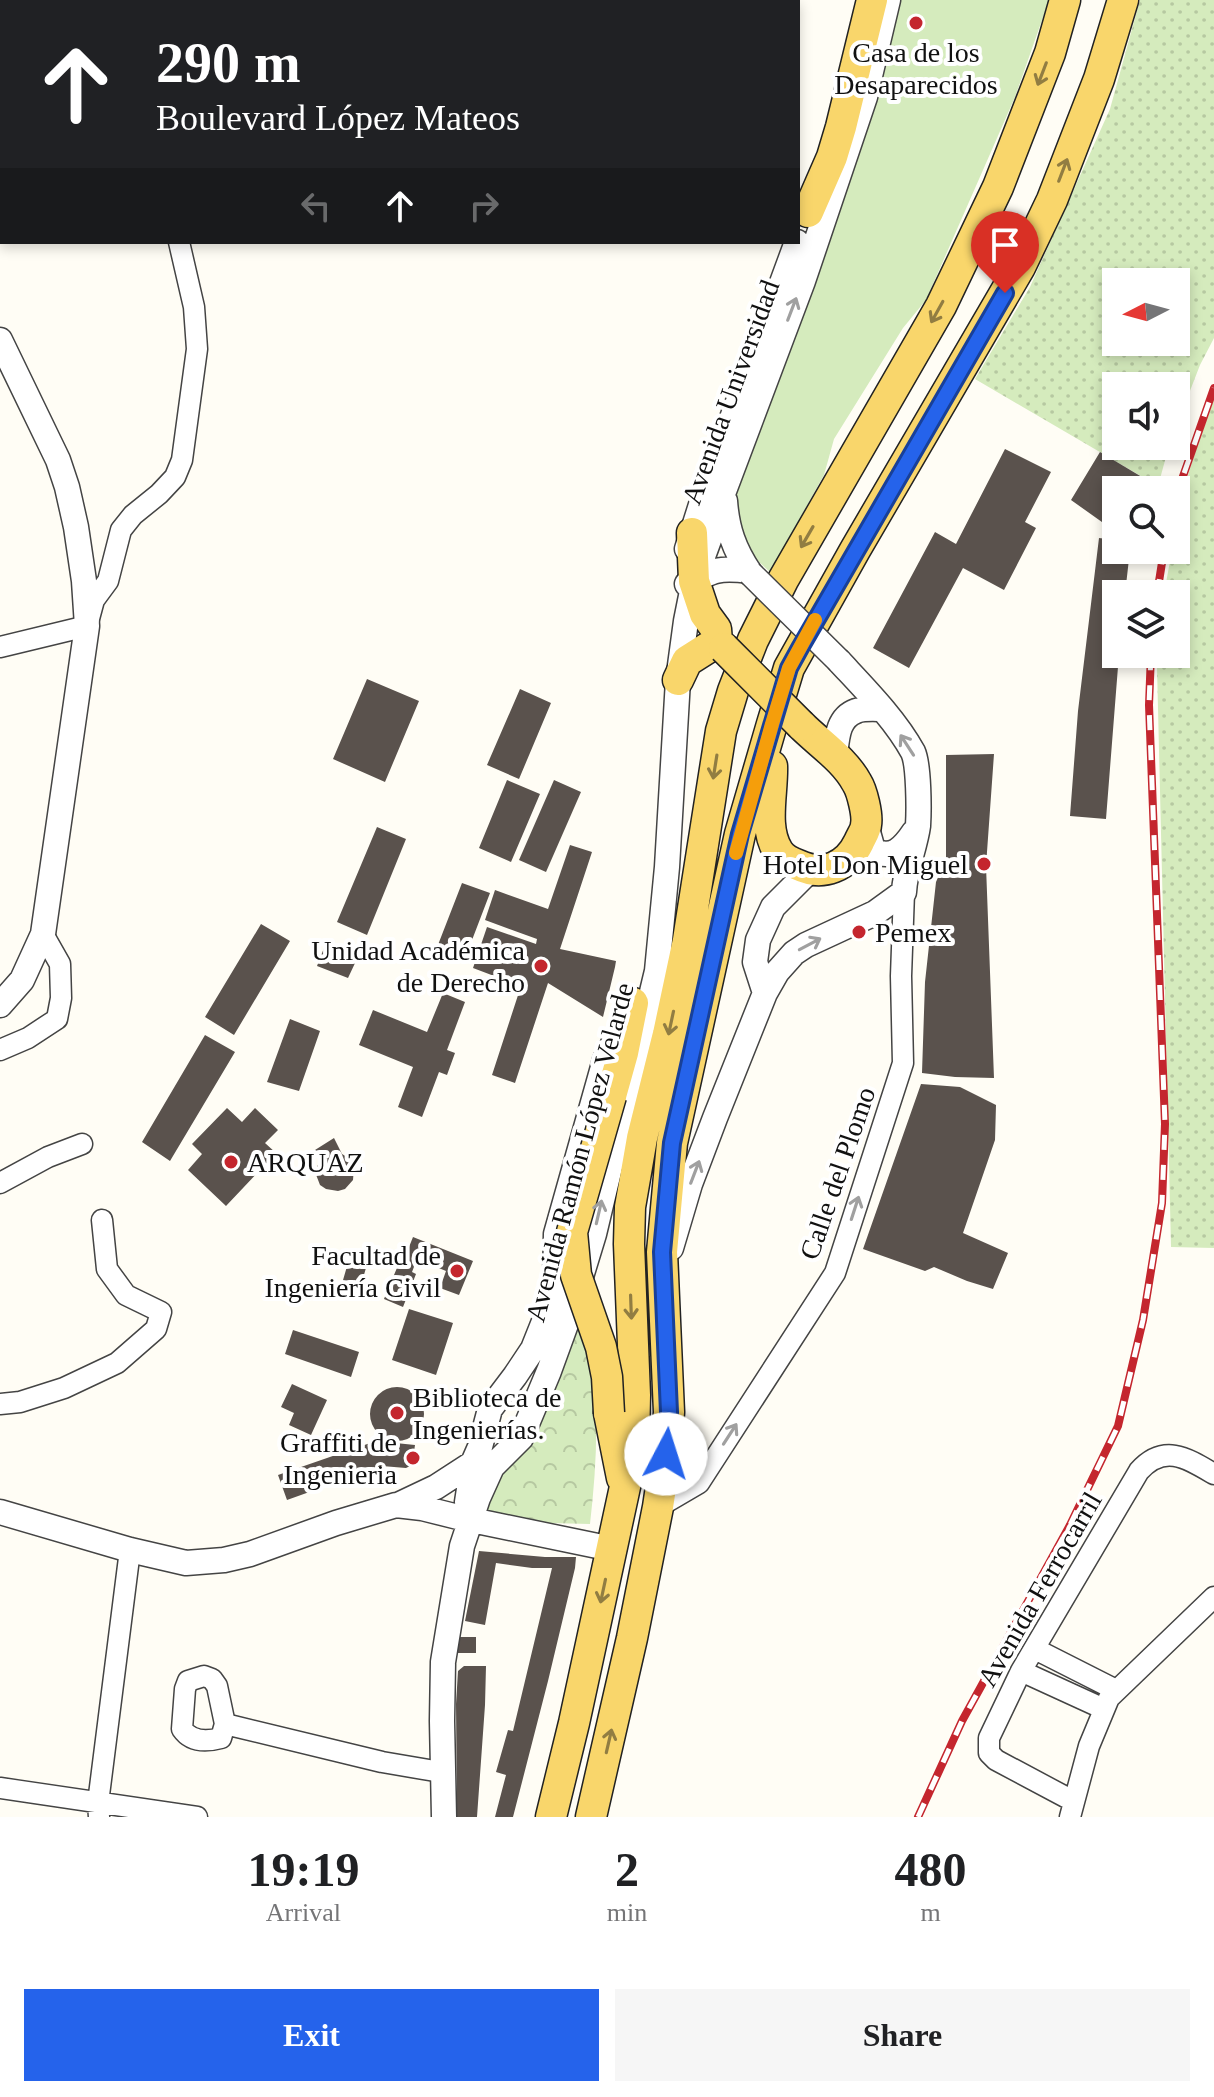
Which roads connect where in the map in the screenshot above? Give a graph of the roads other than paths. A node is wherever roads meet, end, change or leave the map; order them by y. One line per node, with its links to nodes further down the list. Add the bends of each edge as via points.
1 (857, 0): 6 (street, Avenida Universidad)
2 (872, 0): 6 (main road, via 832,157)
3 (888, 0): 10 (street, Avenida Universidad, one-way to 3, via 865,97)
4 (1065, 0): 40 (main road, one-way to 40, via 998,187 941,306 783,580 753,640 721,731 688,940 630,1207 635,1417)
5 (1123, 0): 20 (main road, one-way to 5, via 789,668 1020,267 1099,79)
6 (801, 231)
7 (179, 244): 15 (street, via 197,349 182,460 175,477 121,530 108,581 94,600)
8 (796, 244): 11 (street, Avenida Universidad)
9 (0, 340): 15 (street, via 67,487)
10 (724, 491): 12 (street, via 732,542); 13 (street, Avenida Universidad, via 709,540)
11 (692, 533): 13 (main road)
12 (750, 572): 13 (street, via 714,570); 19 (street, bridge)
13 (684, 586): 14 (street, Avenida Universidad); 16 (main road, via 716,629)
14 (678, 619): 18 (street, Avenida Ramón López Velarde); 28 (street, Avenida Ramón López Velarde, via 659,743 645,957)
15 (87, 626): 17 (street); 26 (street)
16 (720, 645): 18 (main road, via 687,661); 20 (main road, bridge)
17 (0, 647)
18 (678, 680): 36 (street, Avenida Ramón López Velarde, one-way to 18, via 594,1234 657,971)
19 (882, 709): 21 (street, via 856,711 842,721); 23 (street, one-way to 19, via 914,754)
20 (786, 724): 21 (main road); 24 (main road, via 773,777 772,838 779,854); 34 (main road, via 740,834 672,1143)
21 (835, 756): 22 (main road, via 858,785)
22 (866, 825): 23 (street, via 873,850 881,854 903,849); 24 (main road, via 855,850 837,867)
23 (918, 826): 25 (street)
24 (809, 871): 27 (street, via 773,907 758,940 755,962)
25 (904, 892): 27 (street, one-way to 25, via 794,953 875,913); 42 (street, Calle del Plomo, one-way to 25, via 699,1483 835,1273 903,1063)
26 (43, 934): 29 (street, via 22,980); 30 (street, via 60,964 57,1019)
27 (765, 993): 34 (street, one-way to 27, via 690,1184)
28 (633, 1003): 35 (street, Avenida Ramón López Velarde, via 605,1060 556,1234 555,1285); 40 (main road, bridge, via 572,1232 576,1275 601,1347)
29 (0, 1005)
30 (0, 1050)
31 (82, 1144): 32 (street)
32 (0, 1183)
33 (102, 1220): 37 (street, via 107,1269 126,1295 161,1312 156,1329 117,1363 64,1388)
34 (664, 1273): 42 (main road, via 669,1412)
35 (533, 1349): 36 (street); 38 (street, Avenida Ramón López Velarde, via 490,1409)
36 (549, 1371): 44 (street, Avenida Ramón López Velarde, via 521,1438 492,1467)
37 (0, 1404)
38 (473, 1463): 41 (street); 44 (street, Avenida Ramón López Velarde)
39 (1214, 1474): 48 (street, Avenida Ferrocarril, via 1173,1455 1150,1459)
40 (625, 1493): 45 (main road)
41 (396, 1505): 44 (street); 46 (street, via 224,1560 186,1563)
42 (658, 1507): 61 (main road, one-way to 42)
43 (0, 1512): 46 (street)
44 (466, 1519): 45 (street); 53 (street, Avenida Ramón López Velarde, via 436,1660); 59 (street, Avenida Ramón López Velarde, via 443,1662)
45 (612, 1549): 60 (main road, one-way to 60)
46 (130, 1550): 56 (street)
47 (1214, 1597): 50 (street)
48 (1035, 1649): 49 (street, Avenida Ferrocarril); 50 (street)
49 (1021, 1671): 51 (street); 55 (street, Avenida Ferrocarril, via 989,1738 989,1753)
50 (1116, 1690): 51 (street)
51 (1104, 1709): 55 (street)
52 (225, 1724): 53 (street)
53 (435, 1771): 58 (street, Avenida Ramón López Velarde)
54 (0, 1788): 56 (street)
55 (1071, 1809)
56 (99, 1810): 57 (street)
57 (197, 1817)
58 (437, 1817)
59 (444, 1817)
60 (551, 1817)
61 (591, 1817)

